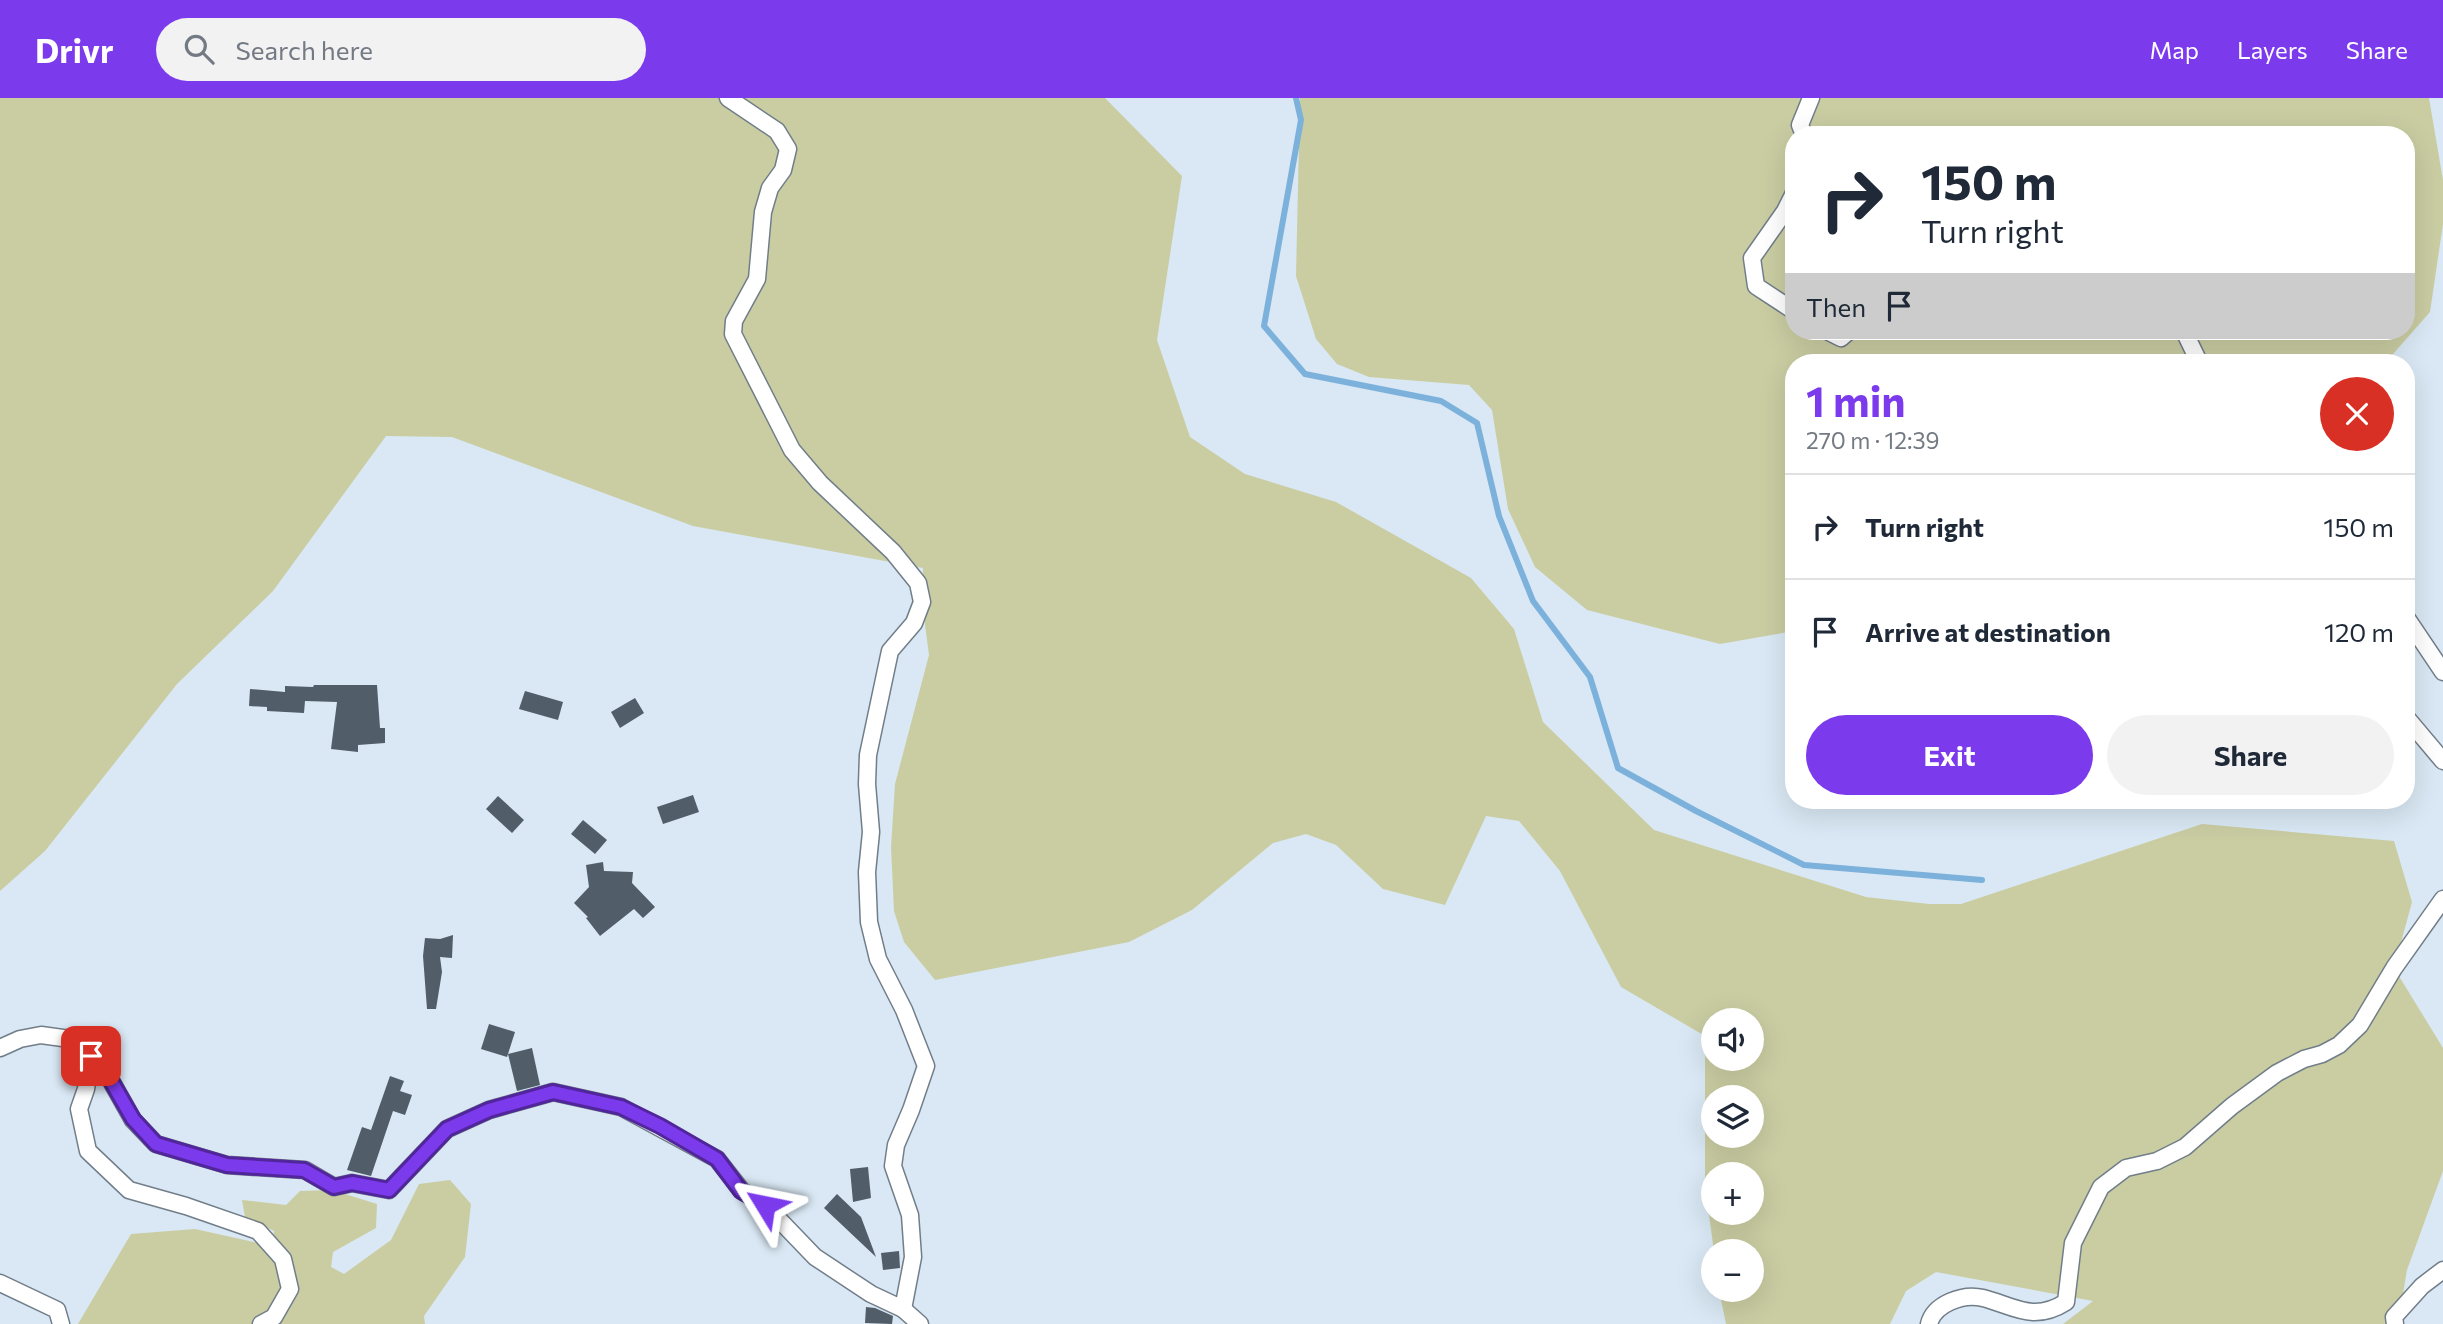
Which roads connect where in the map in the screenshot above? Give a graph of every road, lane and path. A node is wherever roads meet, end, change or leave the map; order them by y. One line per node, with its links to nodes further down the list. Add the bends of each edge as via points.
1 (728, 98): 15 (street, via 777,131 788,149 763,212 757,279 734,321 733,334 792,450 893,552 918,583 922,602 914,623 891,651 867,774 869,922 878,959 926,1066 896,1145 893,1167 910,1215 913,1257)
2 (1811, 98): 3 (street)
3 (1800, 126)
4 (1785, 211): 5 (street, via 1752,258 1756,286)
5 (1785, 305)
6 (2415, 630): 7 (street)
7 (2443, 672)
8 (2415, 728): 9 (street)
9 (2443, 761)
10 (2443, 900): 19 (street, via 2393,968 2360,1025 2339,1045 2277,1073 2185,1147 2157,1161 2126,1168 2101,1187 2073,1243 2066,1302 2054,1310 2034,1312 1980,1297 1952,1299 1931,1315)
11 (0, 1048): 12 (street, via 41,1035 70,1039)
12 (91, 1056): 15 (street, via 133,1119 156,1144 227,1165 304,1170 334,1187 352,1183 389,1190 447,1129 489,1110 553,1092 621,1107 717,1159 741,1191 765,1205 816,1257 871,1294); 17 (street, via 79,1109 88,1151 129,1190 258,1231 282,1259 290,1289 274,1317)
13 (2443, 1270): 20 (street, via 2394,1317)
14 (0, 1283): 16 (street, via 57,1310)
15 (903, 1309): 18 (street)
16 (61, 1324)
17 (261, 1324)
18 (920, 1324)
19 (1929, 1324)
20 (2395, 1324)

